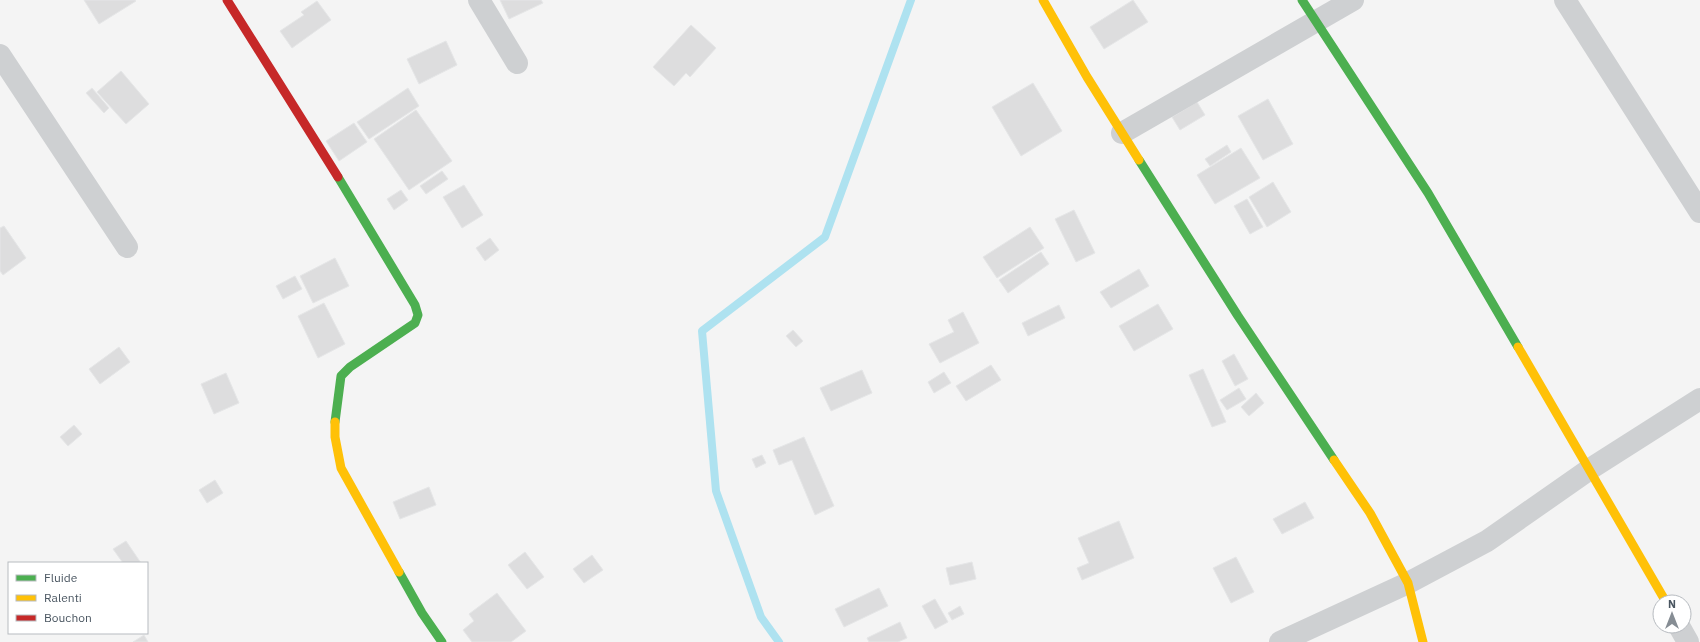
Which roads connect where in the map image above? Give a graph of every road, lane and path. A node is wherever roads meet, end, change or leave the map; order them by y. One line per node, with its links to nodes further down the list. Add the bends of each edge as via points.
1 (227, 0): 17 (street, via 415,305 418,314 415,323 350,367 341,376 335,415 335,437 341,468 422,613)
2 (478, 0): 9 (street)
3 (1043, 0): 10 (street)
4 (1302, 0): 7 (street)
5 (1353, 0): 7 (street)
6 (1565, 0): 11 (street)
7 (1315, 21): 10 (street); 14 (street, via 1428,193)
8 (0, 55): 12 (street)
9 (517, 63)
10 (1122, 133): 15 (street, via 1238,316 1370,513)
11 (1700, 212)
12 (127, 247)
13 (1700, 399): 14 (street)
14 (1590, 469): 15 (street, via 1486,541); 16 (street)
15 (1408, 583): 18 (street); 19 (street)
16 (1661, 594)
17 (442, 642)
18 (1280, 642)
19 (1423, 642)

